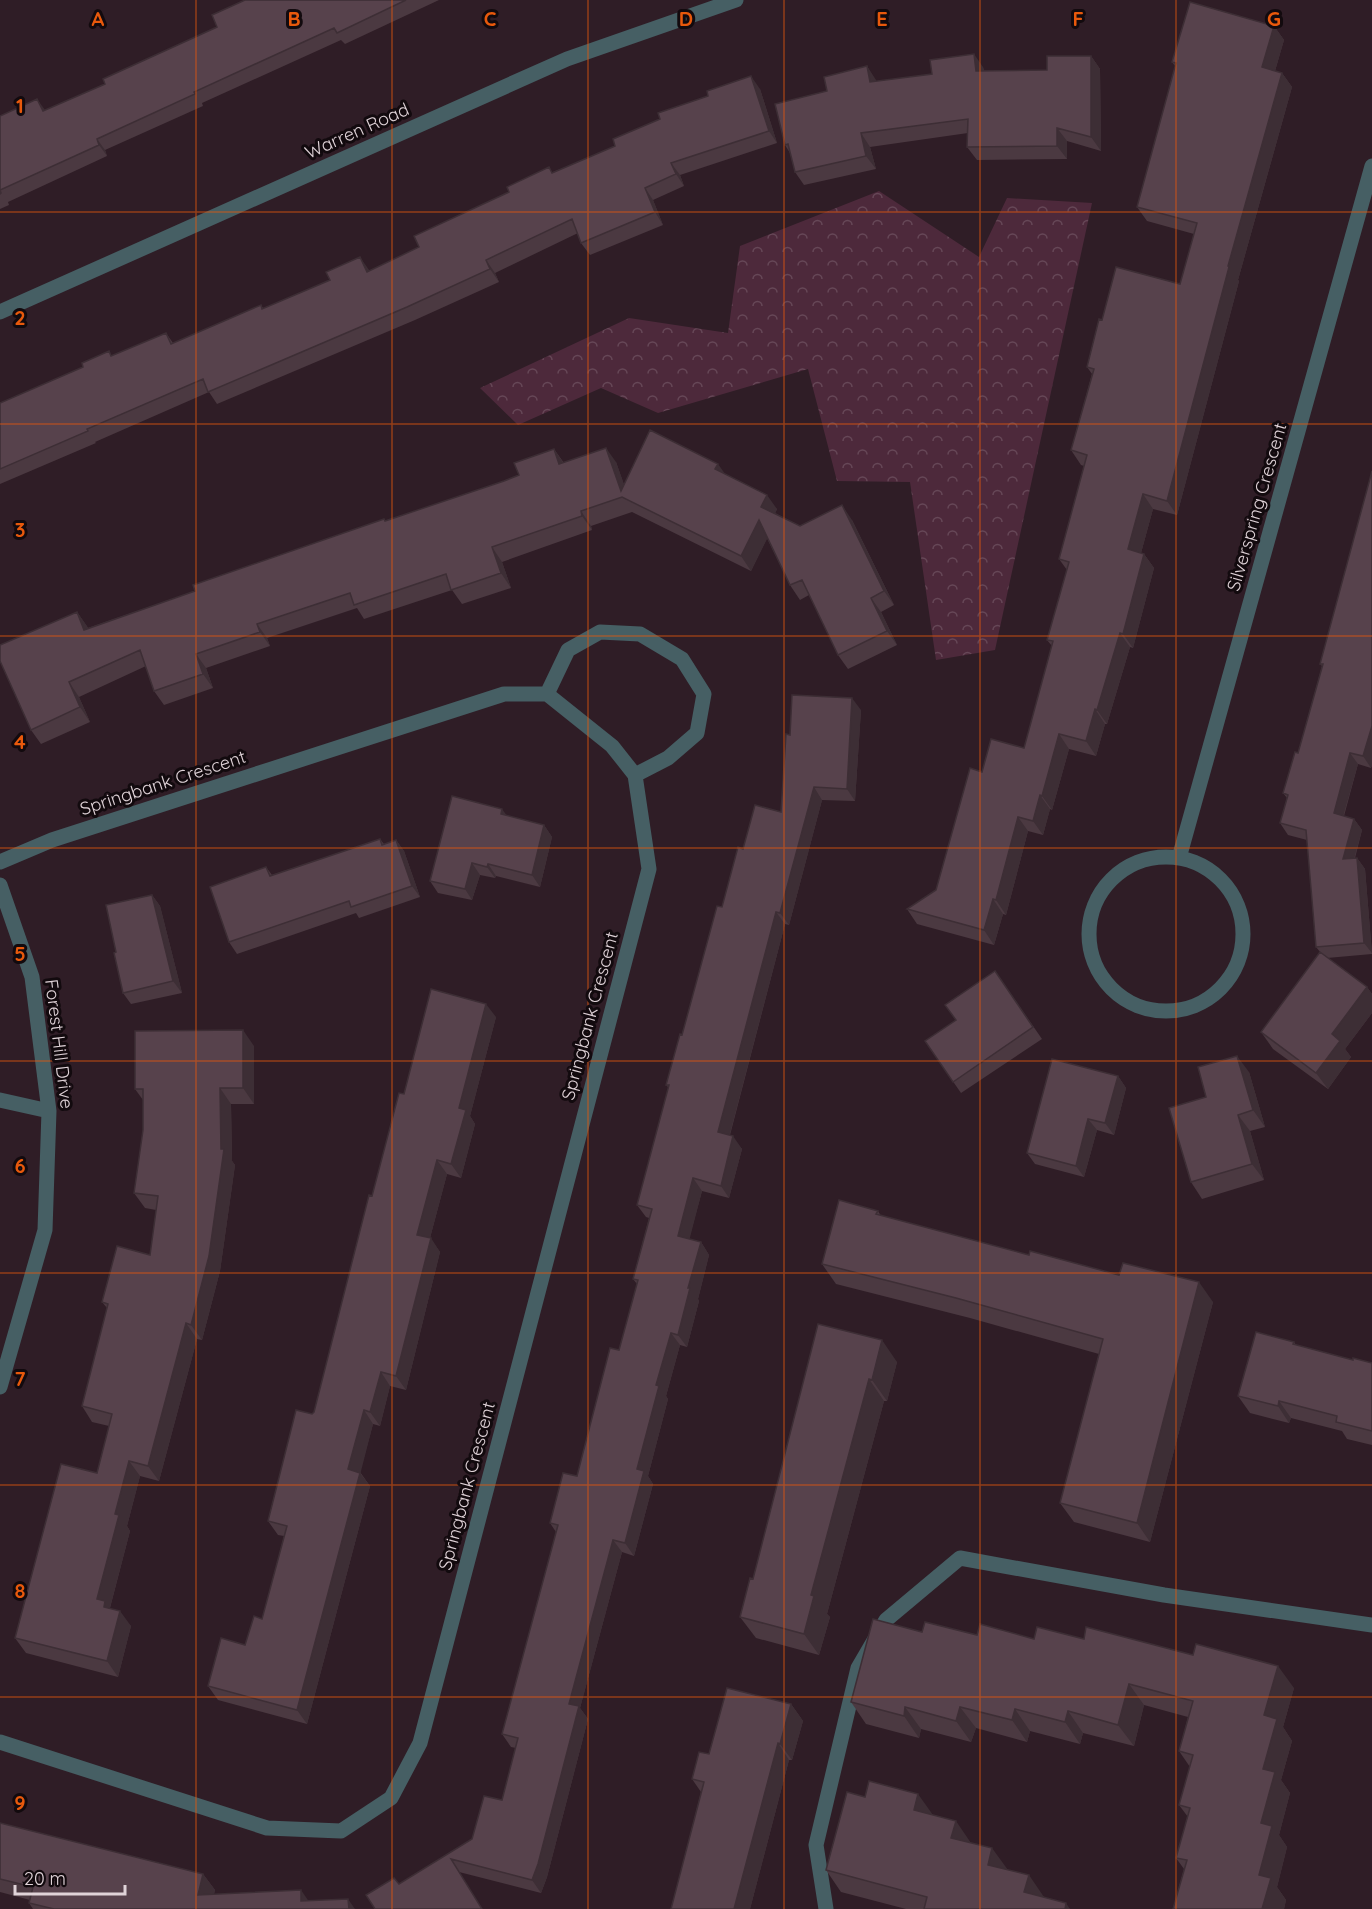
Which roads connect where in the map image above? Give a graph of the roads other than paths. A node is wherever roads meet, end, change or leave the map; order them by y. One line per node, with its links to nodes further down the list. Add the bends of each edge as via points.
1 (736, 0): 3 (street, Warren Road, via 567,59)
2 (1372, 166): 6 (street, Silverspring Crescent)
3 (0, 312)
4 (547, 694): 5 (street, Springbank Crescent, via 612,746); 5 (street, via 568,650 600,632 640,634 682,659 704,693 698,733 668,758); 7 (street, Springbank Crescent, via 504,694 52,840)
5 (635, 776): 13 (street, Springbank Crescent, via 649,869 420,1743 391,1798 341,1831 267,1828)
6 (1179, 858): 6 (street, via 1152,858 1116,875 1099,896 1088,930 1091,957 1106,984 1126,1001 1149,1011 1175,1011 1211,997 1230,978 1241,952 1243,925 1236,901 1221,879 1198,864)
7 (0, 862)
8 (0, 885): 10 (street, Forest Hill Drive, via 32,977)
9 (0, 1100): 10 (street)
10 (49, 1111): 11 (street, Forest Hill Drive, via 45,1230)
11 (0, 1387)
12 (1372, 1625): 14 (street, via 1164,1595 960,1558 886,1620 858,1668 816,1845)
13 (0, 1742)
14 (825, 1909)

